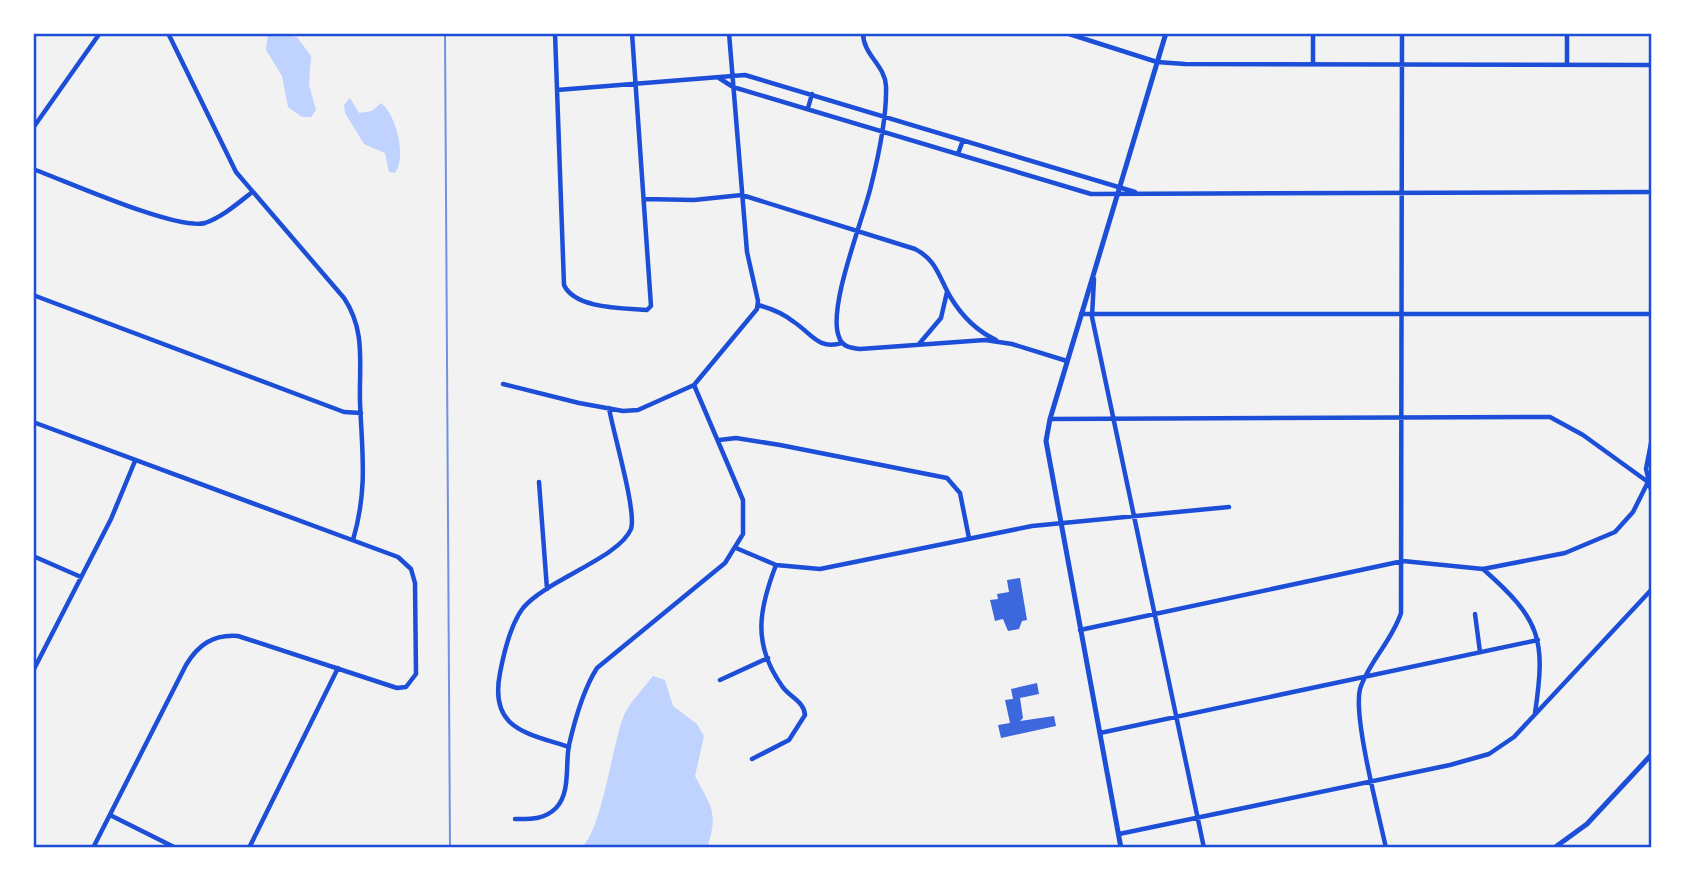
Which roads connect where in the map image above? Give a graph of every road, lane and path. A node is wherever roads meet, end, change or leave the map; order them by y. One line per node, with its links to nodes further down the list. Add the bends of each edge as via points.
1 (100, 33): 25 (street)
2 (169, 33): 34 (street, via 213,129)
3 (555, 33): 21 (street)
4 (632, 33): 19 (street)
5 (729, 33): 17 (street)
6 (863, 33): 24 (street, via 867,51 885,78)
7 (1066, 33): 12 (street)
8 (1166, 33): 12 (street)
9 (1313, 33): 13 (street)
10 (1402, 33): 14 (street)
11 (1567, 33): 15 (street)
12 (1157, 62): 13 (street); 30 (street)
13 (1313, 64): 14 (street)
14 (1403, 64): 15 (street); 32 (street)
15 (1567, 64): 16 (street)
16 (1652, 65)
17 (733, 75): 18 (street); 20 (street); 22 (street)
18 (719, 78): 19 (street); 20 (street)
19 (636, 84): 21 (street); 37 (street)
20 (733, 87): 23 (street); 35 (street)
21 (557, 90): 37 (street, via 565,289 578,300 650,309)
22 (812, 94): 23 (street); 24 (street)
23 (808, 108): 26 (street)
24 (883, 115): 26 (street); 27 (street)
25 (33, 128)
26 (880, 130): 28 (street); 38 (street)
27 (963, 140): 28 (street); 30 (street)
28 (958, 154): 36 (street, via 1069,188)
29 (33, 169): 34 (street, via 191,224 223,214)
30 (1120, 187): 31 (street); 36 (street)
31 (1136, 192): 32 (street); 36 (street)
32 (1403, 192): 33 (street); 43 (street)
33 (1652, 192)
34 (251, 193): 54 (street, via 344,298 356,318 361,341)
35 (742, 195): 37 (street); 38 (street); 42 (street, via 749,272)
36 (1118, 196): 39 (street)
37 (644, 199)
38 (858, 232): 40 (street, via 924,253 932,259); 47 (street, via 837,309)
39 (1095, 271): 44 (street); 45 (street)
40 (947, 291): 48 (street, via 970,322); 49 (street, via 941,318)
41 (33, 295): 54 (street, via 344,412)
42 (758, 305): 47 (street, via 794,322 816,342 826,346); 52 (street)
43 (1404, 313): 45 (street); 46 (street); 56 (street)
44 (1081, 314): 45 (street); 50 (street)
45 (1092, 314): 55 (street)
46 (1652, 314)
47 (842, 342): 49 (street, via 852,348)
48 (1000, 342): 49 (street); 50 (street)
49 (918, 345)
50 (1068, 361): 57 (street)
51 (503, 384): 53 (street)
52 (694, 385): 53 (street, via 638,410); 60 (street)
53 (609, 408): 76 (street, via 632,526 624,540)
54 (361, 413): 69 (street, via 365,477)
55 (1113, 418): 56 (street); 57 (street); 66 (street)
56 (1403, 418): 63 (street, via 1550,417); 72 (street)
57 (1050, 419): 67 (street, via 1046,447)
58 (33, 422): 61 (street)
59 (1652, 438): 63 (street, via 1646,464)
60 (719, 440): 68 (street, via 780,445 941,476 960,492); 70 (street, via 745,508 743,534)
61 (135, 461): 69 (street); 75 (street)
62 (540, 482): 76 (street)
63 (1648, 482): 64 (street); 74 (street, via 1633,512 1604,539 1545,558)
64 (1652, 494)
65 (1229, 507): 66 (street)
66 (1134, 516): 67 (street); 78 (street)
67 (1059, 524): 68 (street); 80 (street)
68 (969, 538): 73 (street, via 820,569)
69 (353, 540): 84 (street, via 407,564 415,583 415,679 402,689)
70 (736, 548): 73 (street); 91 (street, via 724,563 597,668)
71 (33, 556): 75 (street)
72 (1403, 561): 74 (street); 78 (street); 86 (street, via 1397,627)
73 (776, 565): 83 (street, via 760,619)
74 (1483, 569): 81 (street, via 1522,609)
75 (81, 577): 85 (street)
76 (547, 589): 91 (street, via 530,601 516,621 497,696 502,715 512,726)
77 (1652, 589): 88 (street)
78 (1155, 614): 80 (street); 89 (street)
79 (1475, 614): 82 (street)
80 (1079, 630): 90 (street)
81 (1538, 640): 82 (street); 88 (street, via 1542,659)
82 (1480, 652): 86 (street)
83 (768, 658): 87 (street); 93 (street, via 780,684 804,710 800,727 787,742)
84 (338, 668): 95 (street, via 238,636 206,642 186,665); 101 (street)
85 (33, 671)
86 (1368, 675): 89 (street); 94 (street, via 1360,689 1359,711)
87 (720, 680)
88 (1534, 714): 94 (street, via 1509,741 1489,754)
89 (1176, 715): 90 (street); 96 (street)
90 (1100, 733): 98 (street)
91 (569, 747): 97 (street, via 565,791 559,804 541,818)
92 (1652, 754): 105 (street, via 1587,824)
93 (752, 759)
94 (1372, 780): 96 (street); 104 (street)
95 (110, 815): 99 (street); 100 (street)
96 (1198, 818): 98 (street); 103 (street)
97 (515, 819)
98 (1119, 834): 102 (street)
99 (93, 848)
100 (176, 848)
101 (249, 848)
102 (1121, 848)
103 (1204, 848)
104 (1387, 848)
105 (1554, 848)

